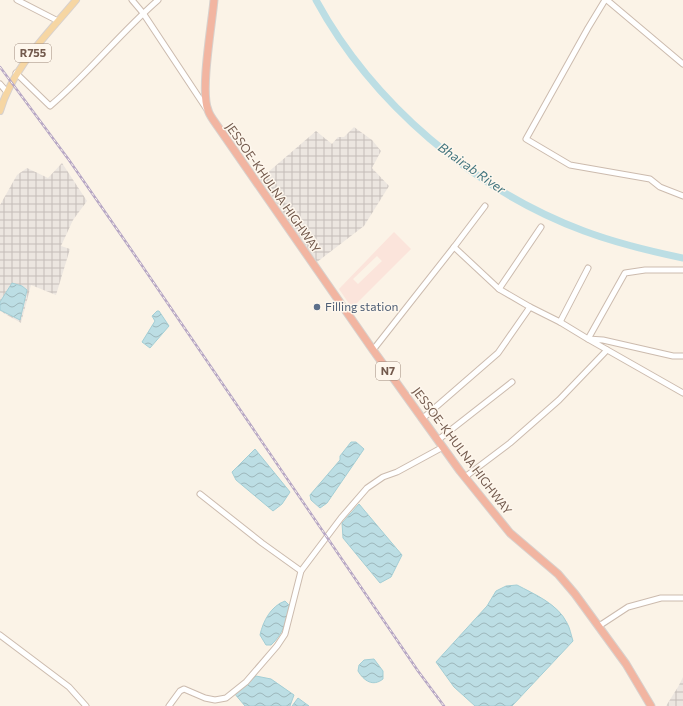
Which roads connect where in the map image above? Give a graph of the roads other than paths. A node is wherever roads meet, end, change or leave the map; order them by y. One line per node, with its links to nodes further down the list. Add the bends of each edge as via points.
1 (17, 0): 8 (street)
2 (76, 0): 8 (main road, R755)
3 (132, 0): 7 (street)
4 (158, 0): 7 (street)
5 (214, 0): 13 (highway, via 207,66)
6 (606, 0): 9 (street); 15 (street, via 526,139 570,165 650,179 660,187)
7 (143, 13): 10 (street, via 77,83 50,106); 13 (street)
8 (58, 21): 10 (main road, R755)
9 (683, 64)
10 (16, 73): 12 (main road, R755)
11 (0, 84): 12 (street)
12 (6, 91): 14 (main road, R755)
13 (207, 110): 25 (highway, JESSOE-KHULNA HIGHWAY / N7)
14 (0, 111)
15 (683, 196)
16 (485, 206): 18 (street)
17 (541, 227): 21 (street)
18 (454, 247): 21 (street); 25 (street)
19 (588, 268): 23 (street)
20 (683, 270): 24 (street, via 625,273)
21 (499, 289): 22 (street)
22 (530, 307): 23 (street); 30 (street, via 498,353)
23 (560, 322): 24 (street)
24 (588, 339): 26 (street); 27 (street)
25 (373, 350): 30 (highway, JESSOE-KHULNA HIGHWAY / N7)
26 (607, 350): 29 (street); 33 (street, via 559,400 510,443)
27 (683, 356)
28 (512, 382): 31 (street)
29 (683, 393)
30 (422, 418): 31 (highway, JESSOE-KHULNA HIGHWAY / N7)
31 (438, 440): 32 (highway, JESSOE-KHULNA HIGHWAY / N7)
32 (443, 447): 33 (highway, JESSOE-KHULNA HIGHWAY / N7); 35 (street, via 397,472 383,476 367,488)
33 (465, 477): 37 (highway, JESSOE-KHULNA HIGHWAY / N7, via 510,533 558,574)
34 (200, 494): 35 (street)
35 (301, 571): 40 (street, via 285,634 246,682 226,698 215,700 184,689)
36 (683, 598): 37 (street, via 660,598 628,607)
37 (599, 626): 41 (highway, JESSOE-KHULNA HIGHWAY / N7)
38 (0, 635): 39 (street, via 69,687)
39 (86, 706)
40 (169, 706)
41 (651, 706)

